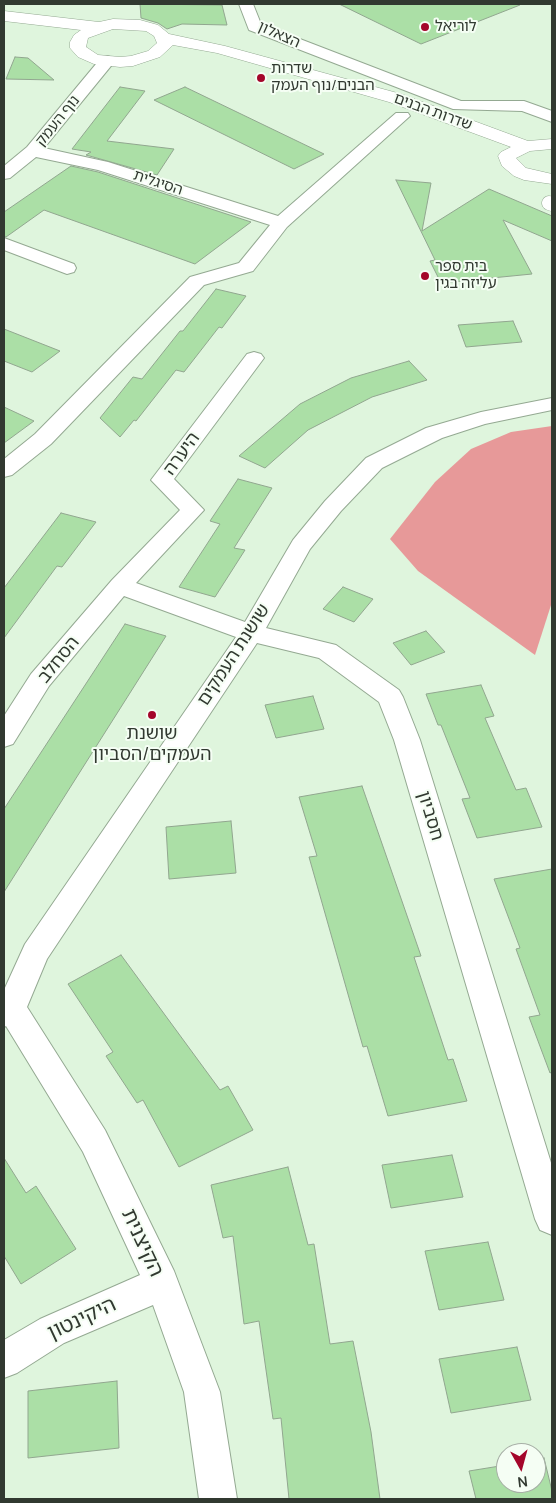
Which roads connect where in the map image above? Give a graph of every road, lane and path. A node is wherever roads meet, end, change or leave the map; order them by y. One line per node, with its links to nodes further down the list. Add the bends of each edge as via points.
1 (246, 4): 8 (street, הצאלון, via 254,27 460,106)
2 (4, 16): 4 (main road)
3 (4, 27): 5 (main road)
4 (99, 27): 5 (main road); 6 (main road, via 140,25 160,33)
5 (82, 35): 7 (main road, via 78,48 94,59)
6 (163, 44): 7 (main road, via 154,54 133,61); 9 (main road, שדרות הבנים, via 297,80); 11 (main road, שדרות הבנים, via 219,49 308,72)
7 (107, 61): 14 (street, נוף העמק)
8 (508, 106): 10 (street, הצאלון, via 524,106); 11 (street, via 488,116)
9 (402, 116): 15 (main road, שדרות הבנים); 18 (street)
10 (552, 117)
11 (459, 121): 13 (main road, שדרות הבנים)
12 (552, 144): 13 (main road)
13 (526, 146): 15 (main road)
14 (33, 151): 16 (street, נוף העמק); 18 (street, הסיגלית, via 102,166)
15 (507, 156): 17 (main road, via 508,162 520,172)
16 (4, 174)
17 (552, 179)
18 (281, 222): 23 (street, via 246,267 197,281 43,438)
19 (4, 244): 20 (street)
20 (67, 268)
21 (254, 358): 24 (street, היערה, via 162,480 193,510)
22 (552, 404): 25 (street, שושנת העמקים, via 481,418 434,433 374,463 301,545)
23 (4, 470)
24 (120, 586): 25 (street, חסביון); 26 (street, הסחלב, via 40,680)
25 (251, 633): 27 (street, שושנת העמקים, via 35,953); 28 (street, חסביון, via 327,651 390,697 407,740)
26 (4, 737)
27 (7, 1011): 29 (street, הקיצנית, via 94,1141)
28 (552, 1219)
29 (162, 1283): 30 (street, היקינטון, via 52,1331); 31 (street, הקיצנית, via 202,1392)
30 (4, 1360)
31 (218, 1499)

